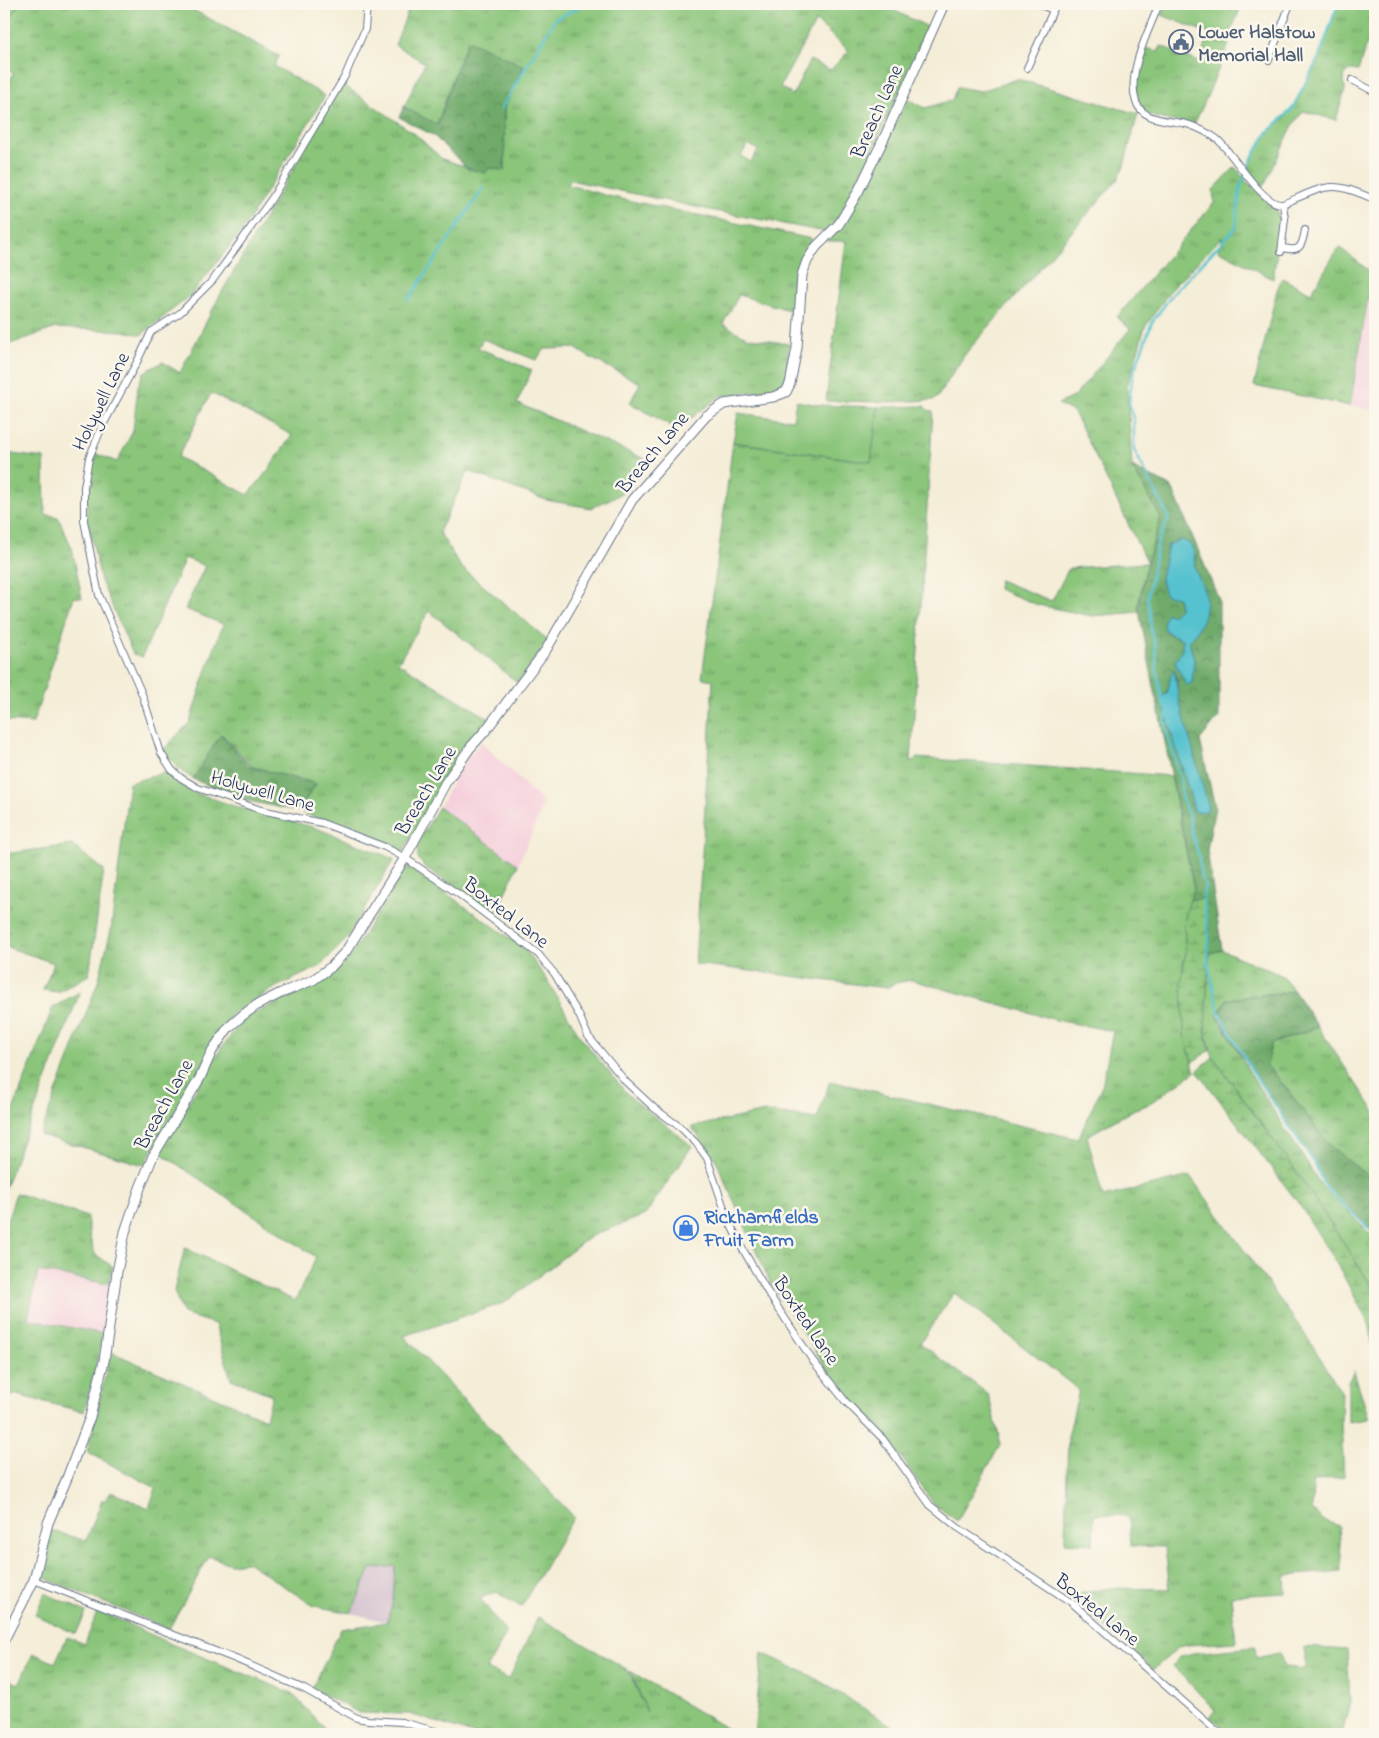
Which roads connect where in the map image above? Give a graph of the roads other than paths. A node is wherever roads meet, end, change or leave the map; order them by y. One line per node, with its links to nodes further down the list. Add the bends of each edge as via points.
1 (367, 4): 14 (street, Holywell Lane, via 366,29 345,76 272,198 213,280 180,313 151,332 89,458 83,506 99,595 142,694 161,753 172,770 198,788 261,810 322,823)
2 (944, 4): 14 (street, Breach Lane, via 858,192 839,224 807,261 802,275 797,348 786,392 724,404 706,416 632,500 546,650 446,782)
3 (1039, 4): 6 (street)
4 (1159, 4): 12 (street, via 1135,74 1133,90 1138,107 1147,115 1190,125 1216,139 1261,193 1271,202)
5 (1290, 4): 7 (street)
6 (1054, 7): 8 (street)
7 (1269, 60)
8 (1027, 68)
9 (1352, 80): 10 (street)
10 (1375, 92)
11 (1375, 200): 12 (street, via 1354,190 1334,186)
12 (1283, 204): 13 (street, via 1282,250 1298,249)
13 (1305, 230)
14 (405, 858): 15 (street, Breach Lane, via 346,951 331,968 313,980 257,1005 228,1028 153,1156 125,1232 106,1353 90,1417 48,1523); 18 (street, Boxted Lane, via 538,954 554,973 588,1036 626,1082 696,1143 707,1158 727,1217 767,1291 813,1361 846,1402 883,1439 930,1505 957,1527 1072,1604)
15 (34, 1580): 16 (street, Breach Lane); 17 (street, via 246,1664 304,1689 358,1718 402,1722)
16 (4, 1640)
17 (446, 1734)
18 (1220, 1734)

